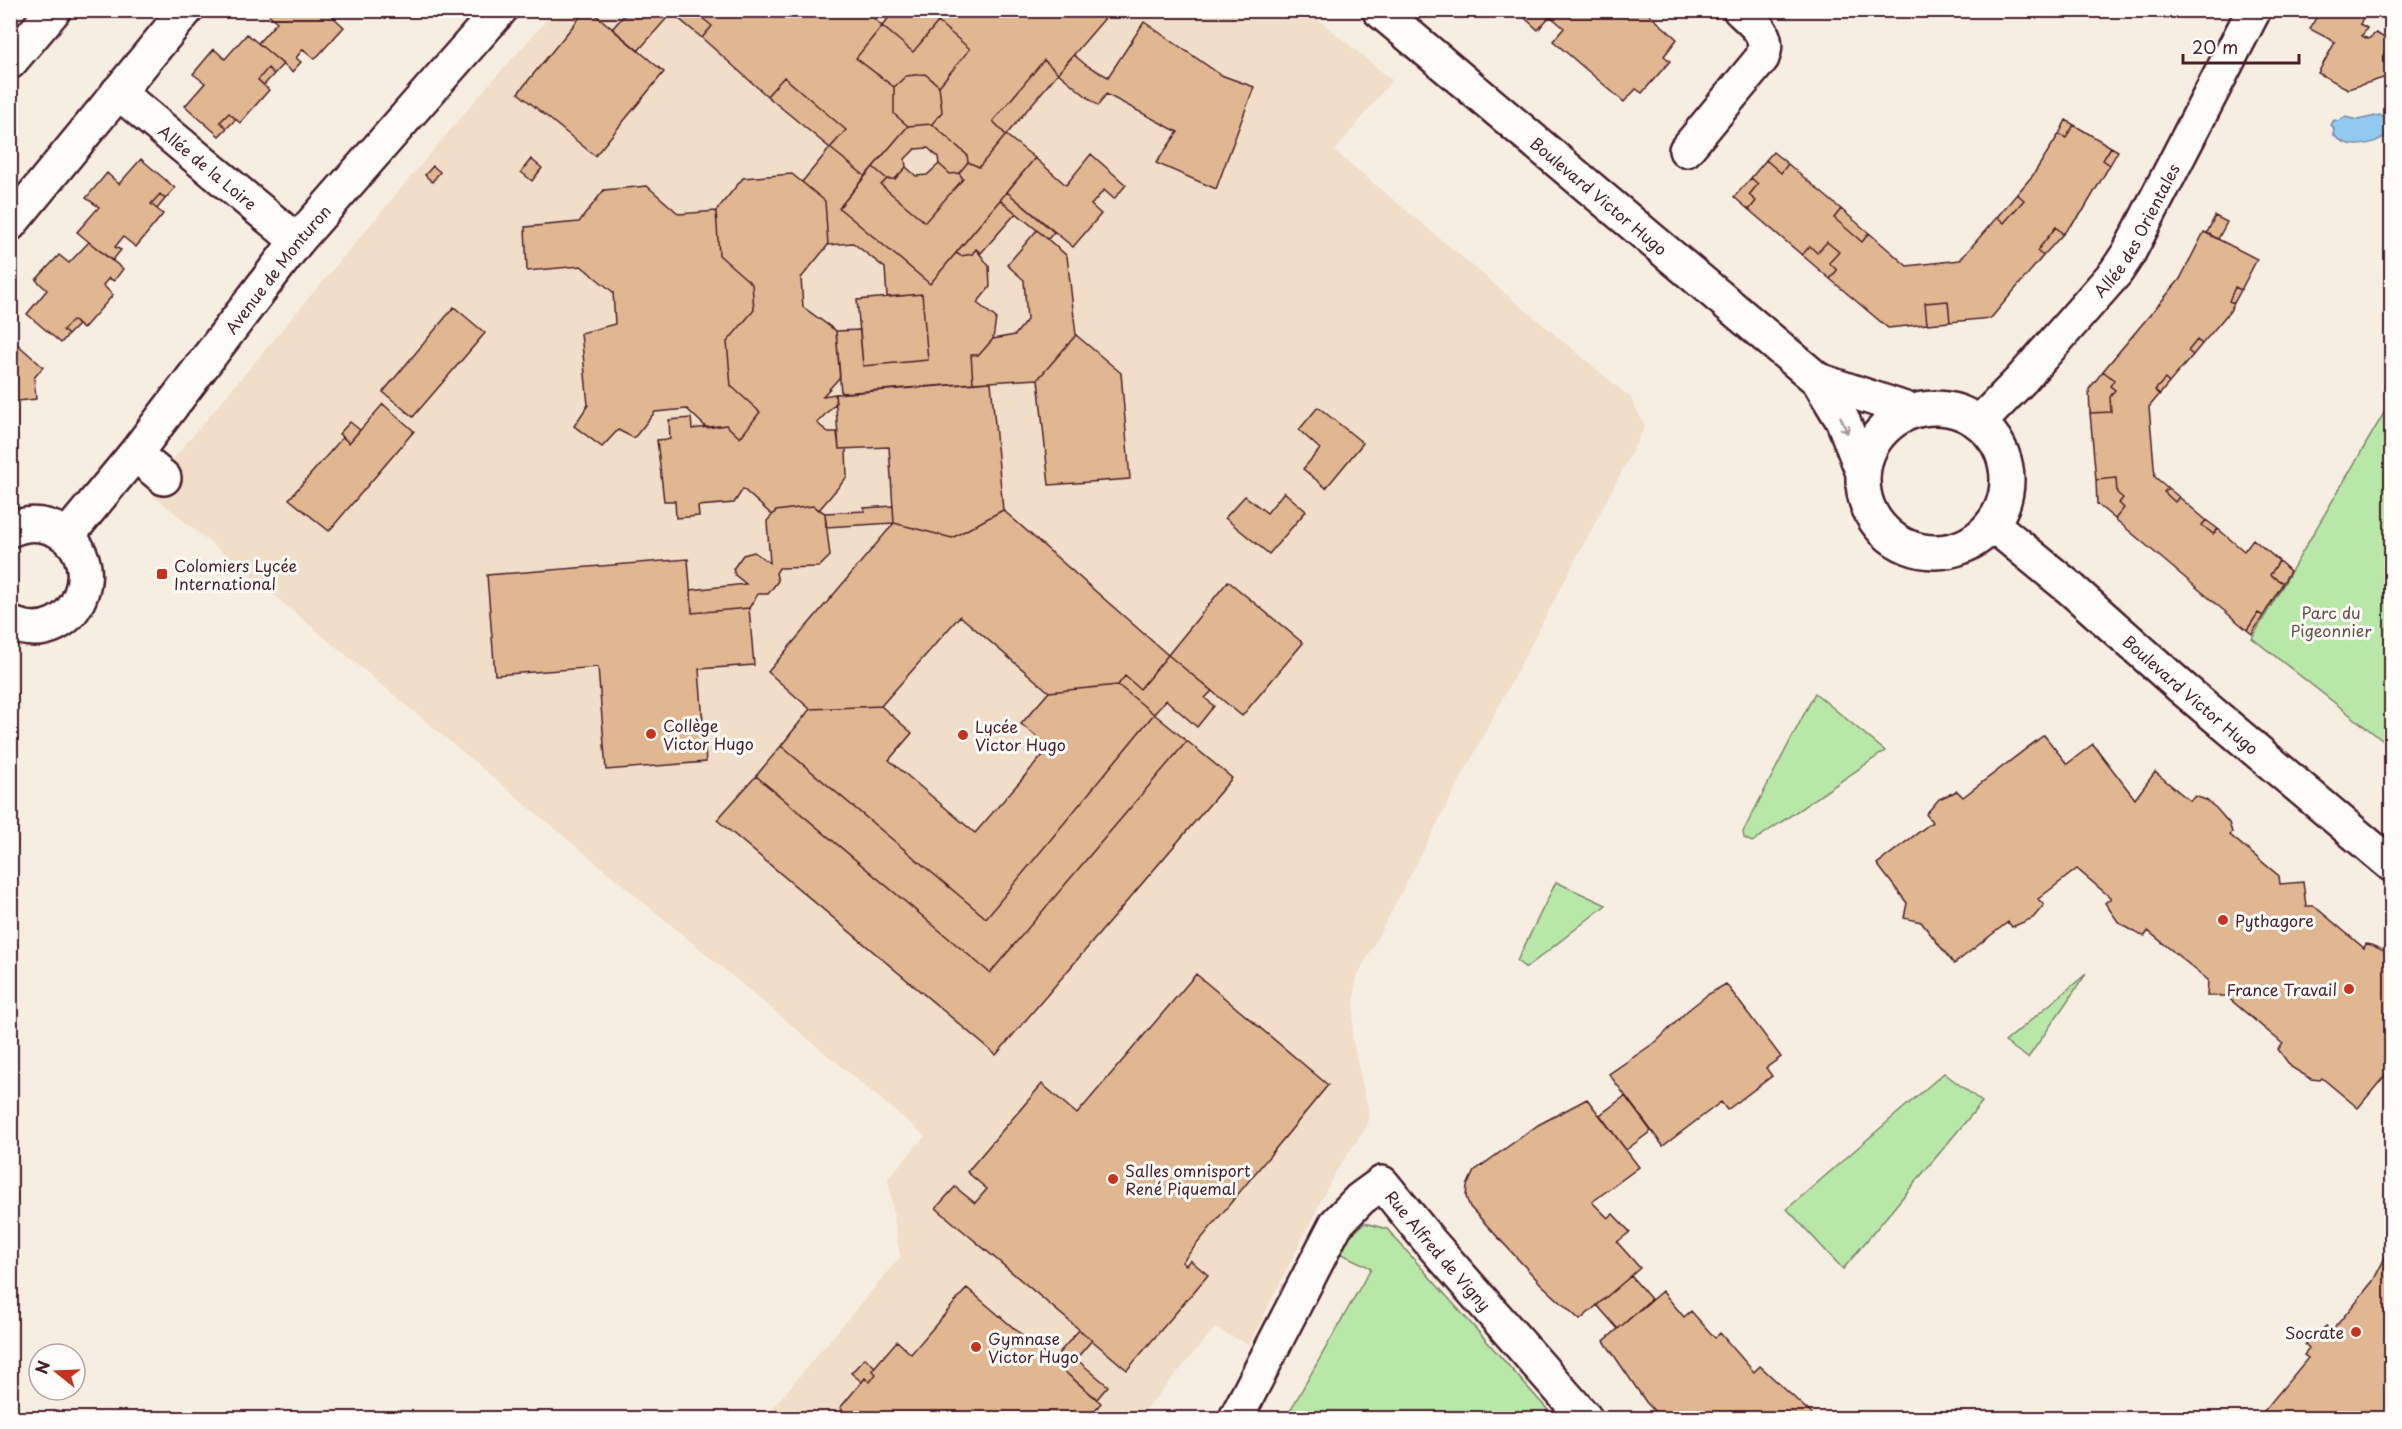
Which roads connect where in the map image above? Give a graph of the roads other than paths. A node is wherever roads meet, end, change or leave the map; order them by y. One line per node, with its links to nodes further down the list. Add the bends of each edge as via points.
1 (54, 10): 7 (street)
2 (186, 10): 8 (street)
3 (500, 10): 11 (street, Avenue de Monturon)
4 (1379, 10): 12 (street, Boulevard Victor Hugo)
5 (1740, 10): 9 (street, via 1764,35 1762,58)
6 (2253, 10): 14 (street, Allée des Orientales, via 2116,272)
7 (10, 62)
8 (118, 92): 10 (street); 11 (street, Allée de la Loire)
9 (1686, 150)
10 (10, 224)
11 (297, 241): 15 (street, Avenue de Monturon)
12 (1818, 380): 13 (street, Boulevard Victor Hugo); 16 (street, Boulevard Victor Hugo, one-way to 16, via 1843,421)
13 (1911, 411): 14 (street, via 1939,407); 16 (street, via 1884,428 1868,454)
14 (1980, 422): 18 (street, via 2000,446 2008,476 2003,507)
15 (135, 454): 17 (street); 20 (street, Avenue de Monturon)
16 (1863, 473): 18 (street, via 1864,493 1876,522 1901,544 1917,550 1953,550 1982,536)
17 (164, 478)
18 (1992, 524): 22 (street, Boulevard Victor Hugo)
19 (10, 530): 20 (street, via 37,524 57,529)
20 (66, 536): 21 (street, via 76,546 86,568 79,603 62,621 47,628 25,630)
21 (10, 623)
22 (2391, 865)
23 (1236, 1419): 24 (street, Rue Alfred de Vigny, via 1336,1224 1382,1183)
24 (1585, 1419)

